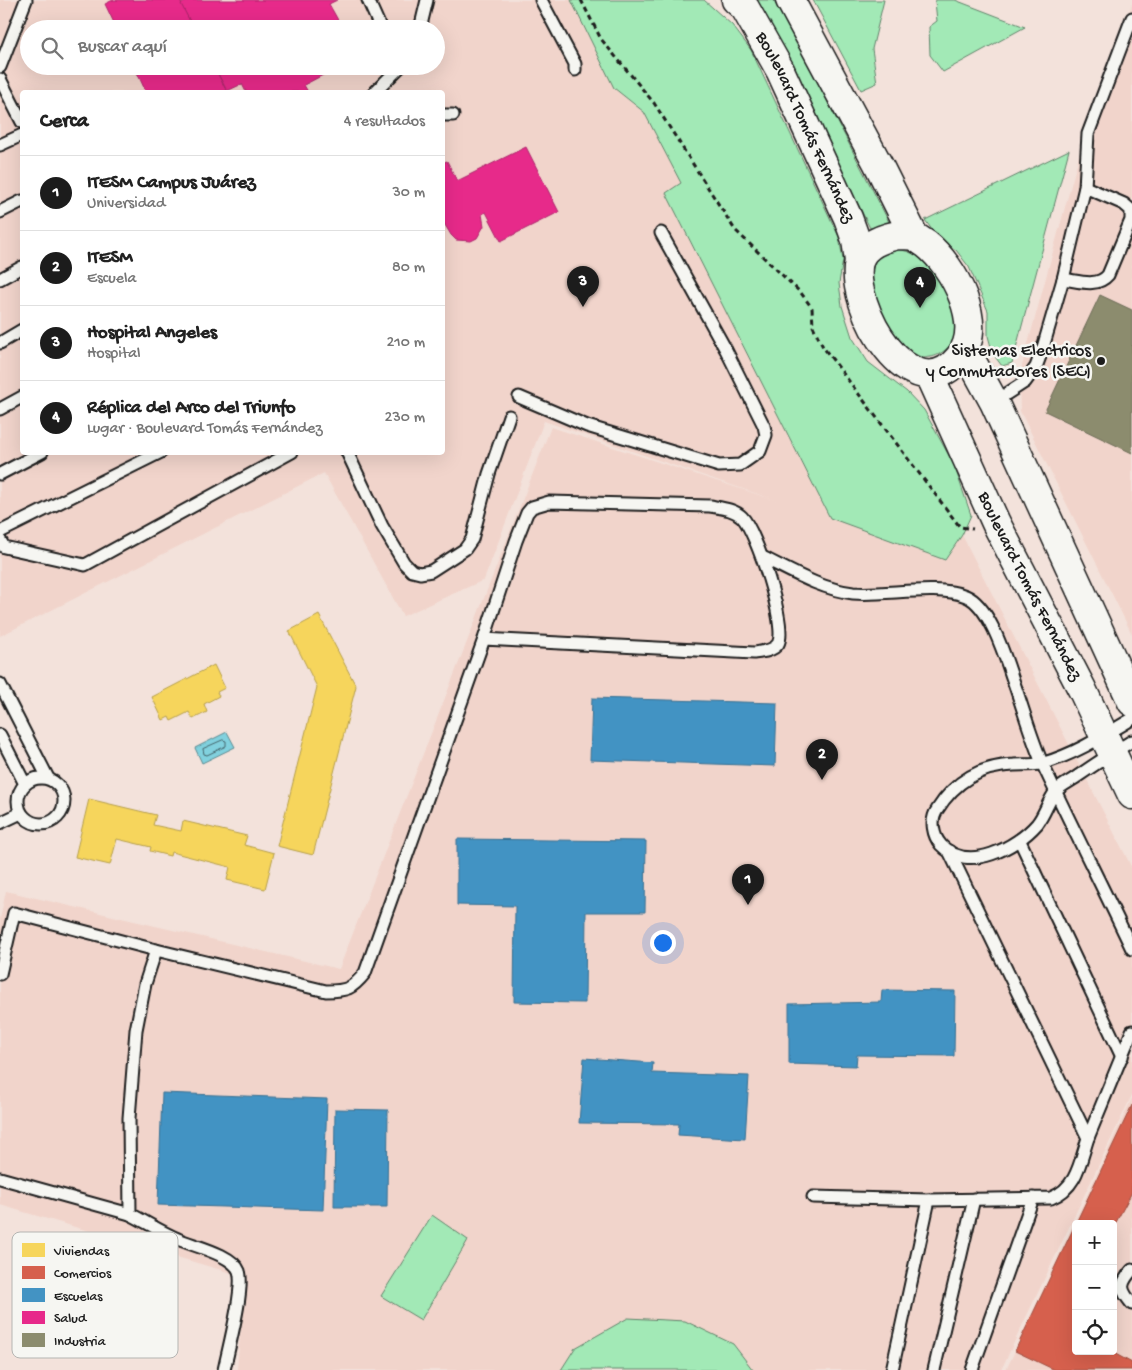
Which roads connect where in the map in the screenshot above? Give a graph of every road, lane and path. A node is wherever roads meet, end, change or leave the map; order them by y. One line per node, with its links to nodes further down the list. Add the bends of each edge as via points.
1 (26, 0): 11 (lane)
2 (368, 0): 9 (lane)
3 (426, 0): 10 (lane)
4 (541, 0): 12 (lane, via 575,64)
5 (581, 0): 42 (path, via 601,39 654,104 735,230 801,293 812,308 813,326 823,347 960,527 976,529)
6 (736, 0): 24 (main road, Boulevard Tomás Fernández, via 749,15 784,78 848,218)
7 (790, 0): 23 (main road)
8 (1132, 18): 19 (lane, via 1088,134)
9 (377, 20)
10 (422, 20)
11 (0, 67)
12 (575, 70)
13 (392, 75): 15 (lane)
14 (0, 79): 16 (lane)
15 (377, 90)
16 (20, 118)
17 (20, 136): 18 (lane)
18 (0, 145)
19 (1085, 187): 27 (lane); 27 (lane, via 1124,204 1131,210 1131,220 1102,282 1093,284)
20 (20, 202): 21 (lane)
21 (0, 212)
22 (661, 233): 32 (lane, via 764,426 766,435 760,451 740,465 708,464 587,426)
23 (914, 236): 24 (main road, via 898,235 878,240 867,248); 30 (main road, via 947,265 957,283 969,329)
24 (859, 261): 31 (main road, via 863,300 872,326 886,348 913,371)
25 (20, 268): 26 (lane)
26 (0, 279)
27 (1063, 279): 34 (lane, via 1036,367 1025,382)
28 (20, 331): 29 (lane)
29 (0, 343)
30 (965, 349): 31 (main road, via 958,360); 34 (main road)
31 (929, 375): 42 (main road, Boulevard Tomás Fernández)
32 (518, 397)
33 (20, 398): 35 (lane)
34 (994, 402): 48 (main road)
35 (0, 409)
36 (509, 416): 40 (lane, via 472,539 465,549 430,571 412,571 404,562 382,526)
37 (36, 455): 41 (lane)
38 (155, 455): 43 (lane)
39 (287, 455): 44 (lane, via 85,565 4,547)
40 (348, 455)
41 (0, 474)
42 (996, 523): 51 (main road, Boulevard Tomás Fernández)
43 (0, 532)
44 (0, 540)
45 (762, 557): 46 (lane, via 780,630 778,644 765,652); 46 (lane, via 747,522 741,515 723,508 539,504 527,513); 52 (lane, via 815,583 852,593 948,592 966,596 978,605 990,622)
46 (484, 639): 62 (lane, via 365,973 355,986 342,991 326,991)
47 (0, 684): 53 (lane)
48 (1132, 702)
49 (1132, 719): 51 (lane)
50 (0, 735): 54 (lane)
51 (1116, 743): 52 (lane); 55 (lane); 56 (main road, Boulevard Tomás Fernández)
52 (1043, 764): 55 (lane); 60 (lane, via 996,765 958,784 934,814 933,830 940,844)
53 (48, 778): 54 (lane, via 40,777); 57 (lane, via 61,788 64,796 62,811 50,822 42,824 34,823)
54 (25, 784): 57 (lane, via 18,798)
55 (1057, 790): 59 (lane, via 1038,823); 61 (lane)
56 (1132, 795)
57 (21, 813): 58 (lane)
58 (0, 823)
59 (1020, 841): 60 (lane, via 981,856 962,856); 65 (lane)
60 (949, 851): 66 (lane)
61 (1132, 949)
62 (156, 950): 63 (lane, via 14,913); 72 (lane, via 136,1030 129,1118)
63 (0, 974)
64 (1132, 1031): 65 (lane)
65 (1122, 1056): 66 (lane)
66 (1088, 1138): 69 (lane, via 1072,1184 1056,1196)
67 (0, 1178): 72 (lane)
68 (813, 1197): 71 (lane)
69 (1033, 1198): 70 (lane); 80 (lane)
70 (974, 1199): 71 (lane); 79 (lane)
71 (929, 1200): 78 (lane)
72 (130, 1214): 73 (lane)
73 (165, 1232)
74 (178, 1239): 77 (lane, via 221,1256 239,1271 238,1304)
75 (1132, 1270): 76 (lane, via 1124,1279 1122,1293)
76 (1132, 1304)
77 (224, 1370)
78 (892, 1370)
79 (934, 1370)
80 (972, 1370)

